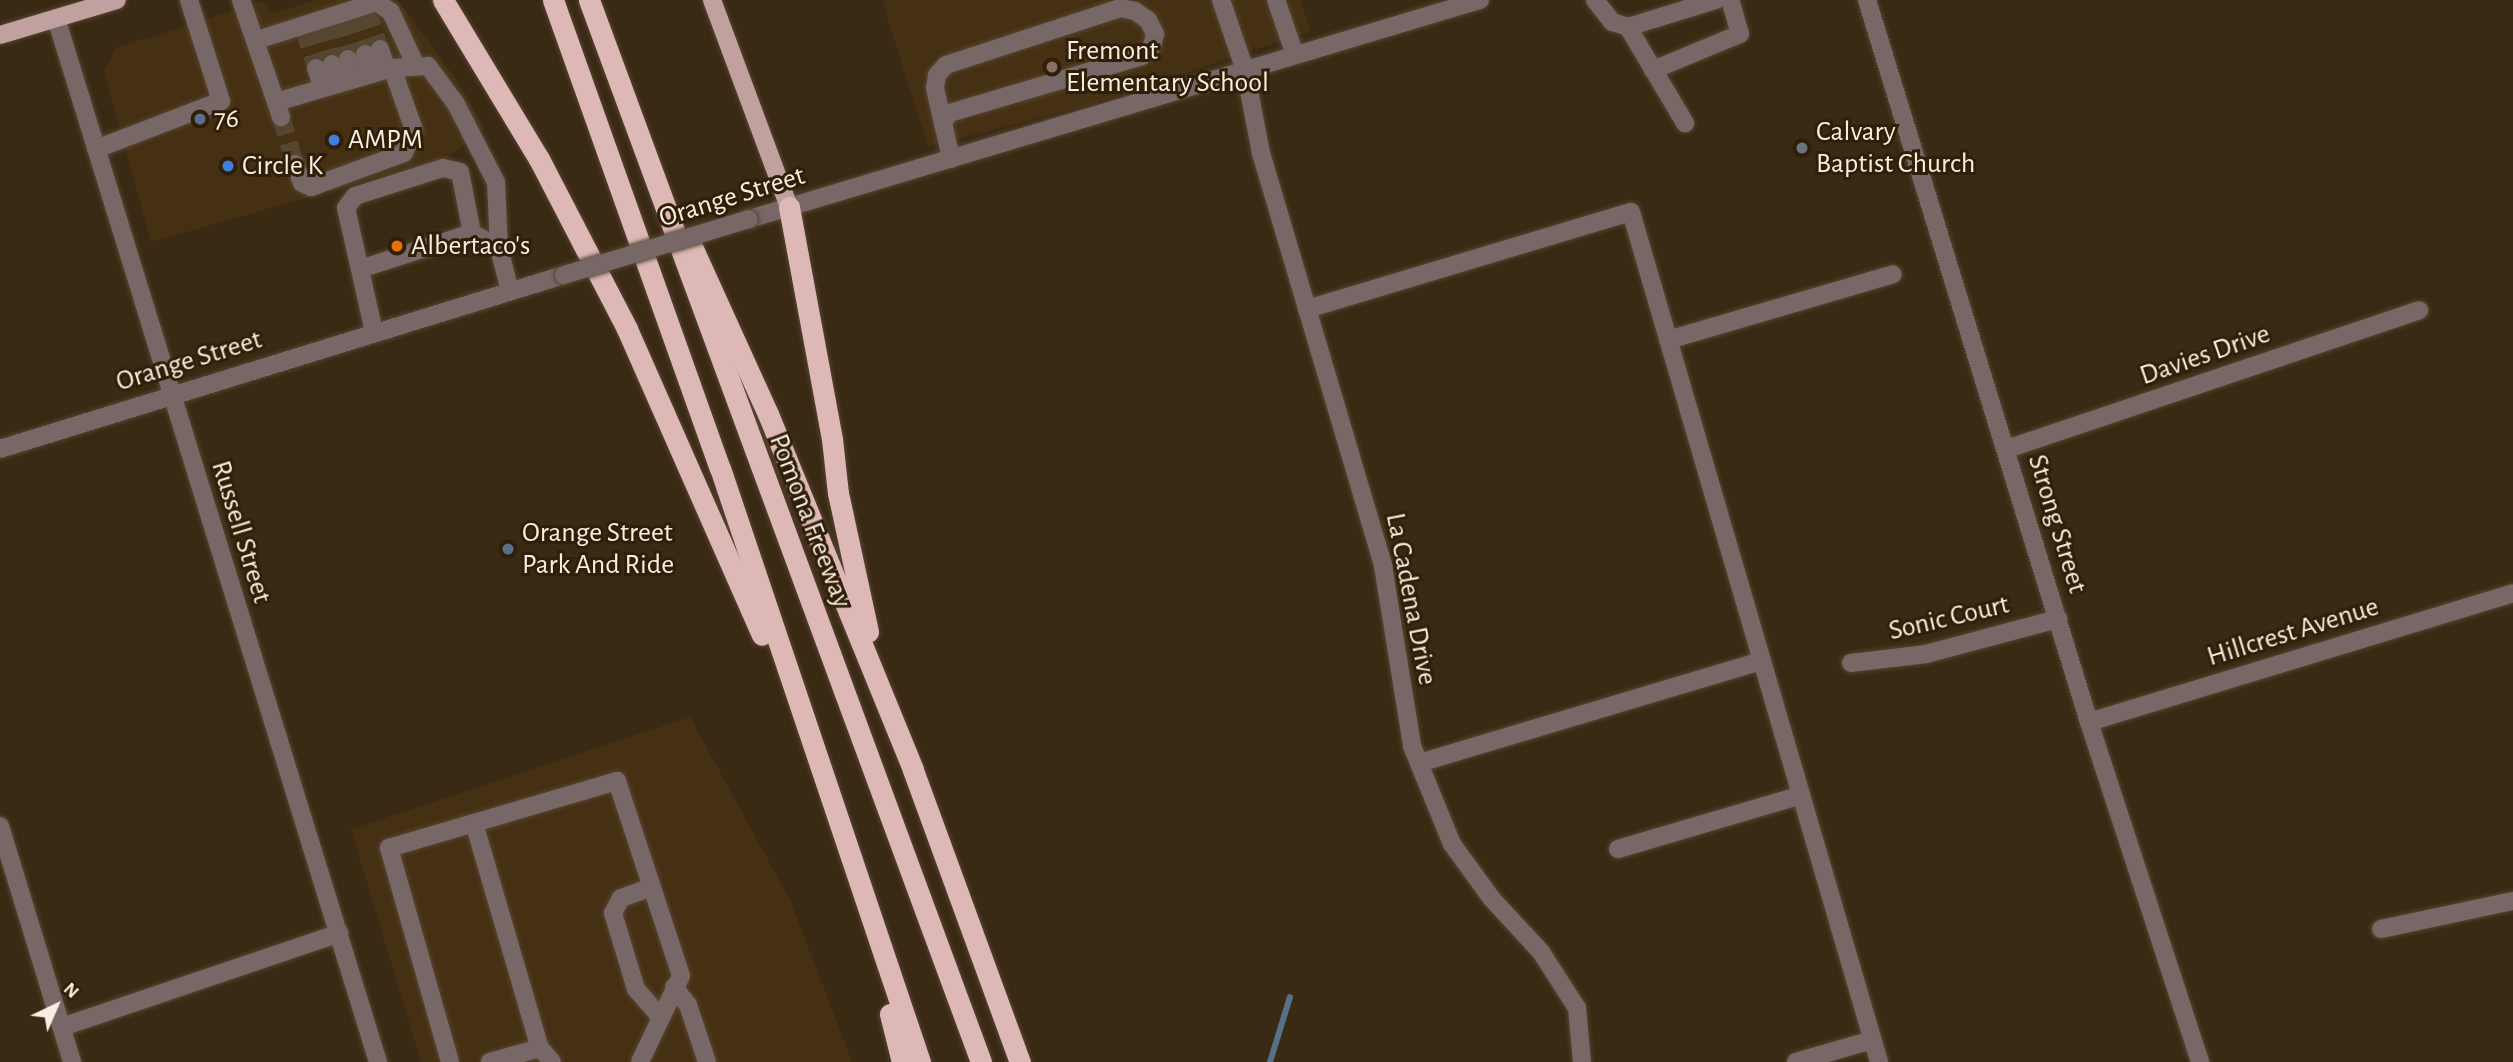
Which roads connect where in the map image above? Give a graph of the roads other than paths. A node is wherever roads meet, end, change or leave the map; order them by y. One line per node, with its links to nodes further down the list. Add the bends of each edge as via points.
1 (117, 0): 15 (main road)
2 (189, 0): 28 (street, via 221,101)
3 (241, 0): 18 (street)
4 (443, 0): 50 (highway, via 539,159 626,329)
5 (553, 0): 50 (highway, via 720,468)
6 (589, 0): 25 (highway, Pomona Freeway)
7 (712, 0): 31 (main road)
8 (1221, 0): 22 (street, La Cadena Drive)
9 (1276, 0): 19 (street)
10 (1480, 0): 19 (street, Orange Street)
11 (1595, 0): 16 (street, via 1612,22)
12 (1716, 0): 16 (street)
13 (1730, 0): 23 (street, via 1740,34)
14 (1867, 0): 43 (street, Strong Street)
15 (55, 18): 17 (main road); 28 (street, Russell Street)
16 (1628, 27): 23 (street)
17 (0, 35)
18 (257, 40): 21 (street, via 377,2 391,12); 24 (street, via 279,109)
19 (1295, 55): 22 (street, Orange Street)
20 (348, 59): 24 (street); 24 (street); 24 (street)
21 (415, 64): 24 (street); 33 (street, via 428,66 486,156 496,182)
22 (1245, 70): 29 (street, Orange Street); 37 (street, La Cadena Drive, via 1261,153)
23 (1653, 70): 26 (street)
24 (361, 77): 30 (street, via 414,130 404,153 311,187 302,183)
25 (624, 99): 51 (highway, via 768,414); 75 (highway, Pomona Freeway)
26 (1685, 122)
27 (943, 123): 27 (street, via 949,113 1142,56 1152,46 1155,34 1148,20 1135,10 1120,8 946,65 937,75 935,88); 29 (street)
28 (96, 149): 41 (street, Russell Street)
29 (951, 159): 31 (street, Orange Street)
30 (295, 164)
31 (789, 207): 36 (street, Orange Street, bridge); 51 (highway, via 866,626)
32 (472, 233): 33 (street); 34 (street); 34 (street, via 460,172 443,168 355,196 346,208)
33 (499, 248): 36 (street)
34 (360, 269): 39 (street)
35 (1893, 274): 40 (street)
36 (510, 291): 39 (street, Orange Street)
37 (1307, 309): 40 (street, via 1631,212); 49 (street, La Cadena Drive, via 1383,566 1412,746)
38 (2419, 310): 43 (street, Davies Drive)
39 (374, 332): 41 (street, Orange Street)
40 (1668, 340): 46 (street)
41 (170, 393): 42 (street, Orange Street); 60 (street, Russell Street)
42 (0, 449)
43 (2007, 449): 45 (street, Strong Street)
44 (2513, 593): 48 (street, Hillcrest Avenue)
45 (2058, 619): 47 (street, Sonic Court, via 1926,654); 48 (street, Strong Street)
46 (1762, 661): 49 (street); 52 (street)
47 (1851, 663)
48 (2089, 722): 80 (street, Strong Street)
49 (1419, 763): 77 (street, La Cadena Drive, via 1452,844 1492,899 1541,953 1577,1008)
50 (820, 769): 58 (highway)
51 (913, 770): 76 (highway)
52 (1801, 795): 55 (street); 64 (street)
53 (474, 823): 56 (street, via 617,781); 65 (street); 68 (street, via 389,848)
54 (0, 826): 63 (street)
55 (1618, 849)
56 (649, 888): 61 (street, via 678,964 681,976); 62 (street, via 621,898 613,912 636,989)
57 (2513, 901): 59 (street)
58 (866, 909): 73 (highway); 74 (highway)
59 (2381, 929)
60 (340, 933): 63 (street); 67 (street, Russell Street)
61 (674, 987): 62 (street); 72 (street, via 688,1005)
62 (659, 1015): 71 (street)
63 (62, 1027): 66 (street)
64 (1872, 1040): 78 (street); 79 (street)
65 (540, 1048): 69 (street); 70 (street)
66 (72, 1062)
67 (378, 1062)
68 (450, 1062)
69 (490, 1062)
70 (552, 1062)
71 (640, 1062)
72 (707, 1062)
73 (902, 1062)
74 (920, 1062)
75 (981, 1062)
76 (1020, 1062)
77 (1582, 1062)
78 (1796, 1062)
79 (1879, 1062)
80 (2200, 1062)

